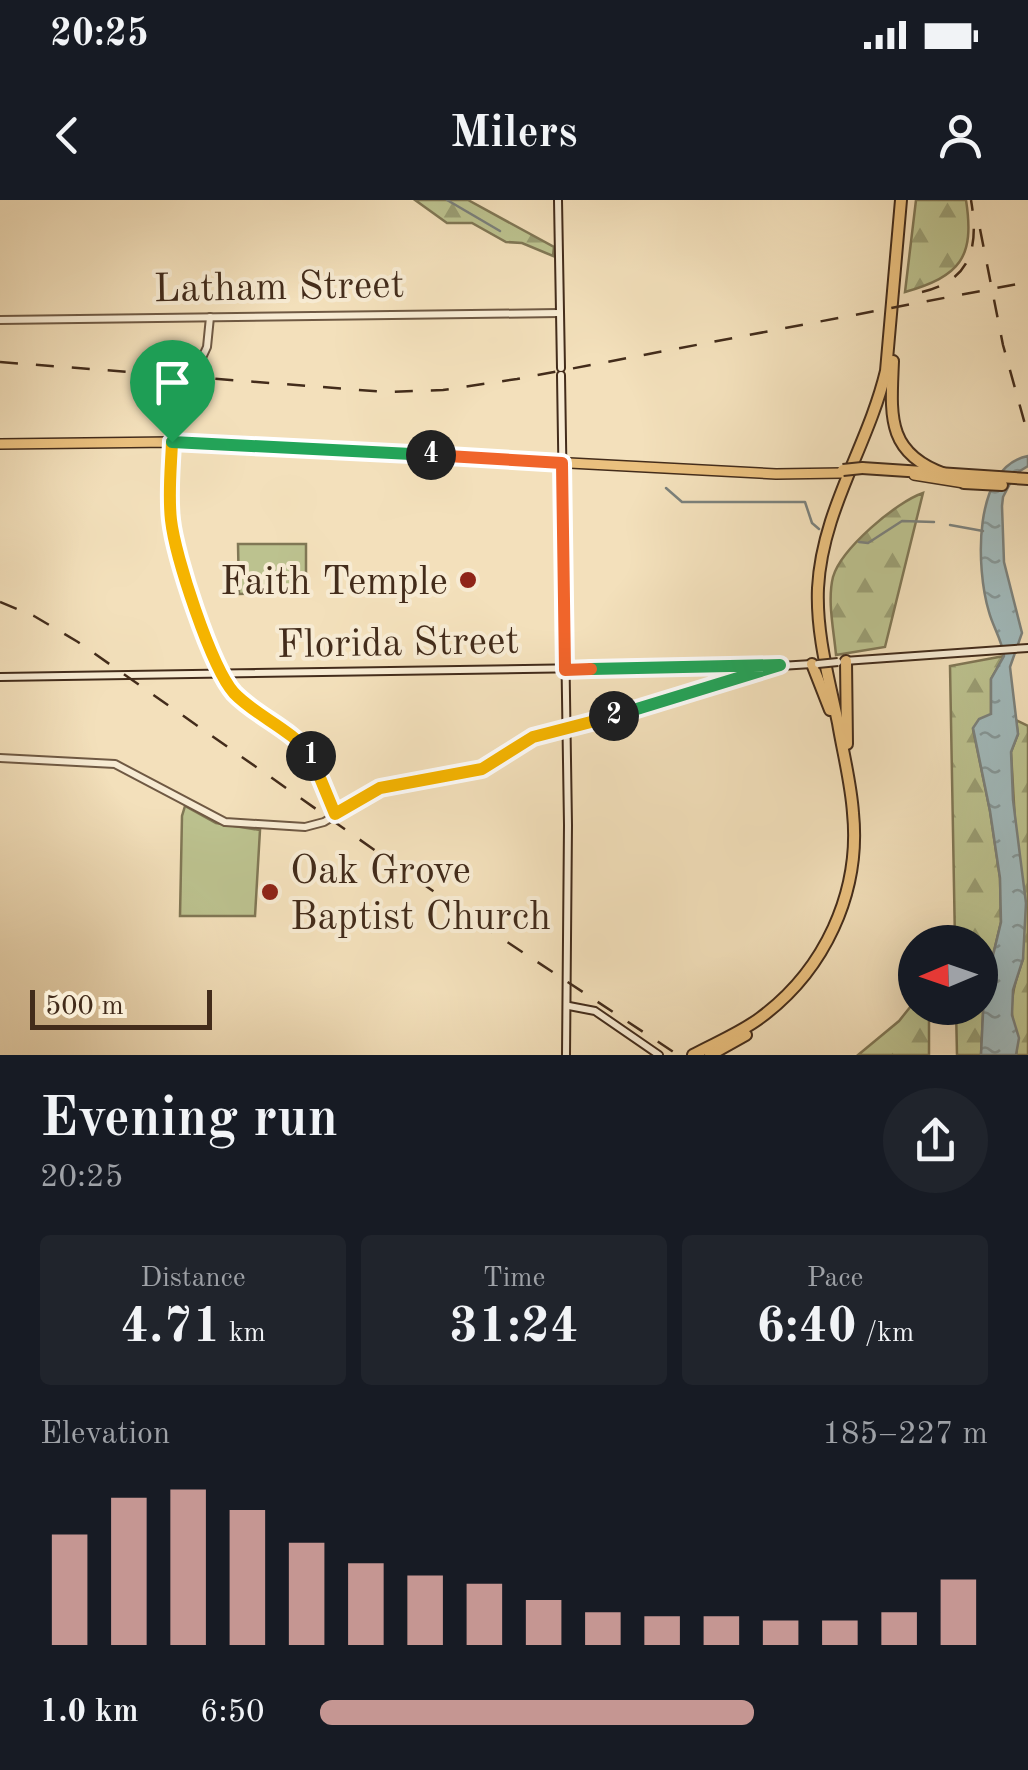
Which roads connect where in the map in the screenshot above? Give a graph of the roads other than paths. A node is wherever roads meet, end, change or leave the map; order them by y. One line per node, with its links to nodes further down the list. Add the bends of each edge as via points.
1 (558, 200): 3 (main road)
2 (904, 200): 6 (highway); 25 (highway, via 882,385 821,560 821,640)
3 (559, 313): 4 (main road, Latham Street); 9 (main road)
4 (210, 316): 5 (main road, Latham Street); 7 (main road, via 207,348 177,409)
5 (0, 320)
6 (893, 350): 12 (highway, via 898,438 914,459); 25 (highway, via 878,416 840,504 826,558 825,628)
7 (172, 442): 8 (main road); 9 (main road); 21 (main road, via 175,544)
8 (0, 444)
9 (562, 463): 11 (main road); 20 (main road)
10 (862, 470): 11 (highway, bridge); 12 (highway); 13 (main road)
11 (839, 472)
12 (945, 474): 13 (highway)
13 (971, 481): 14 (highway)
14 (1028, 483)
15 (1028, 648): 16 (main road)
16 (842, 662): 17 (main road, bridge); 25 (highway)
17 (816, 664): 18 (main road); 25 (highway)
18 (780, 665): 19 (main road, Florida Street); 22 (main road)
19 (737, 667): 20 (main road, Florida Street); 22 (main road)
20 (565, 670): 21 (main road, Florida Street); 24 (main road)
21 (220, 674): 23 (main road, Florida Street); 27 (main road, via 241,700 304,746)
22 (748, 675): 24 (main road)
23 (0, 676)
24 (566, 728): 27 (main road, via 533,737 482,769 380,788); 28 (main road)
25 (845, 745): 31 (highway, via 854,844 836,924 812,966 776,1004); 32 (highway, via 857,788 860,846 840,929 800,992)
26 (0, 758): 27 (main road, via 120,765 212,817 238,824 305,827)
27 (335, 814)
28 (569, 1006): 29 (main road); 30 (main road, via 591,1010)
29 (566, 1055)
30 (659, 1055)
31 (693, 1055)
32 (710, 1055)

